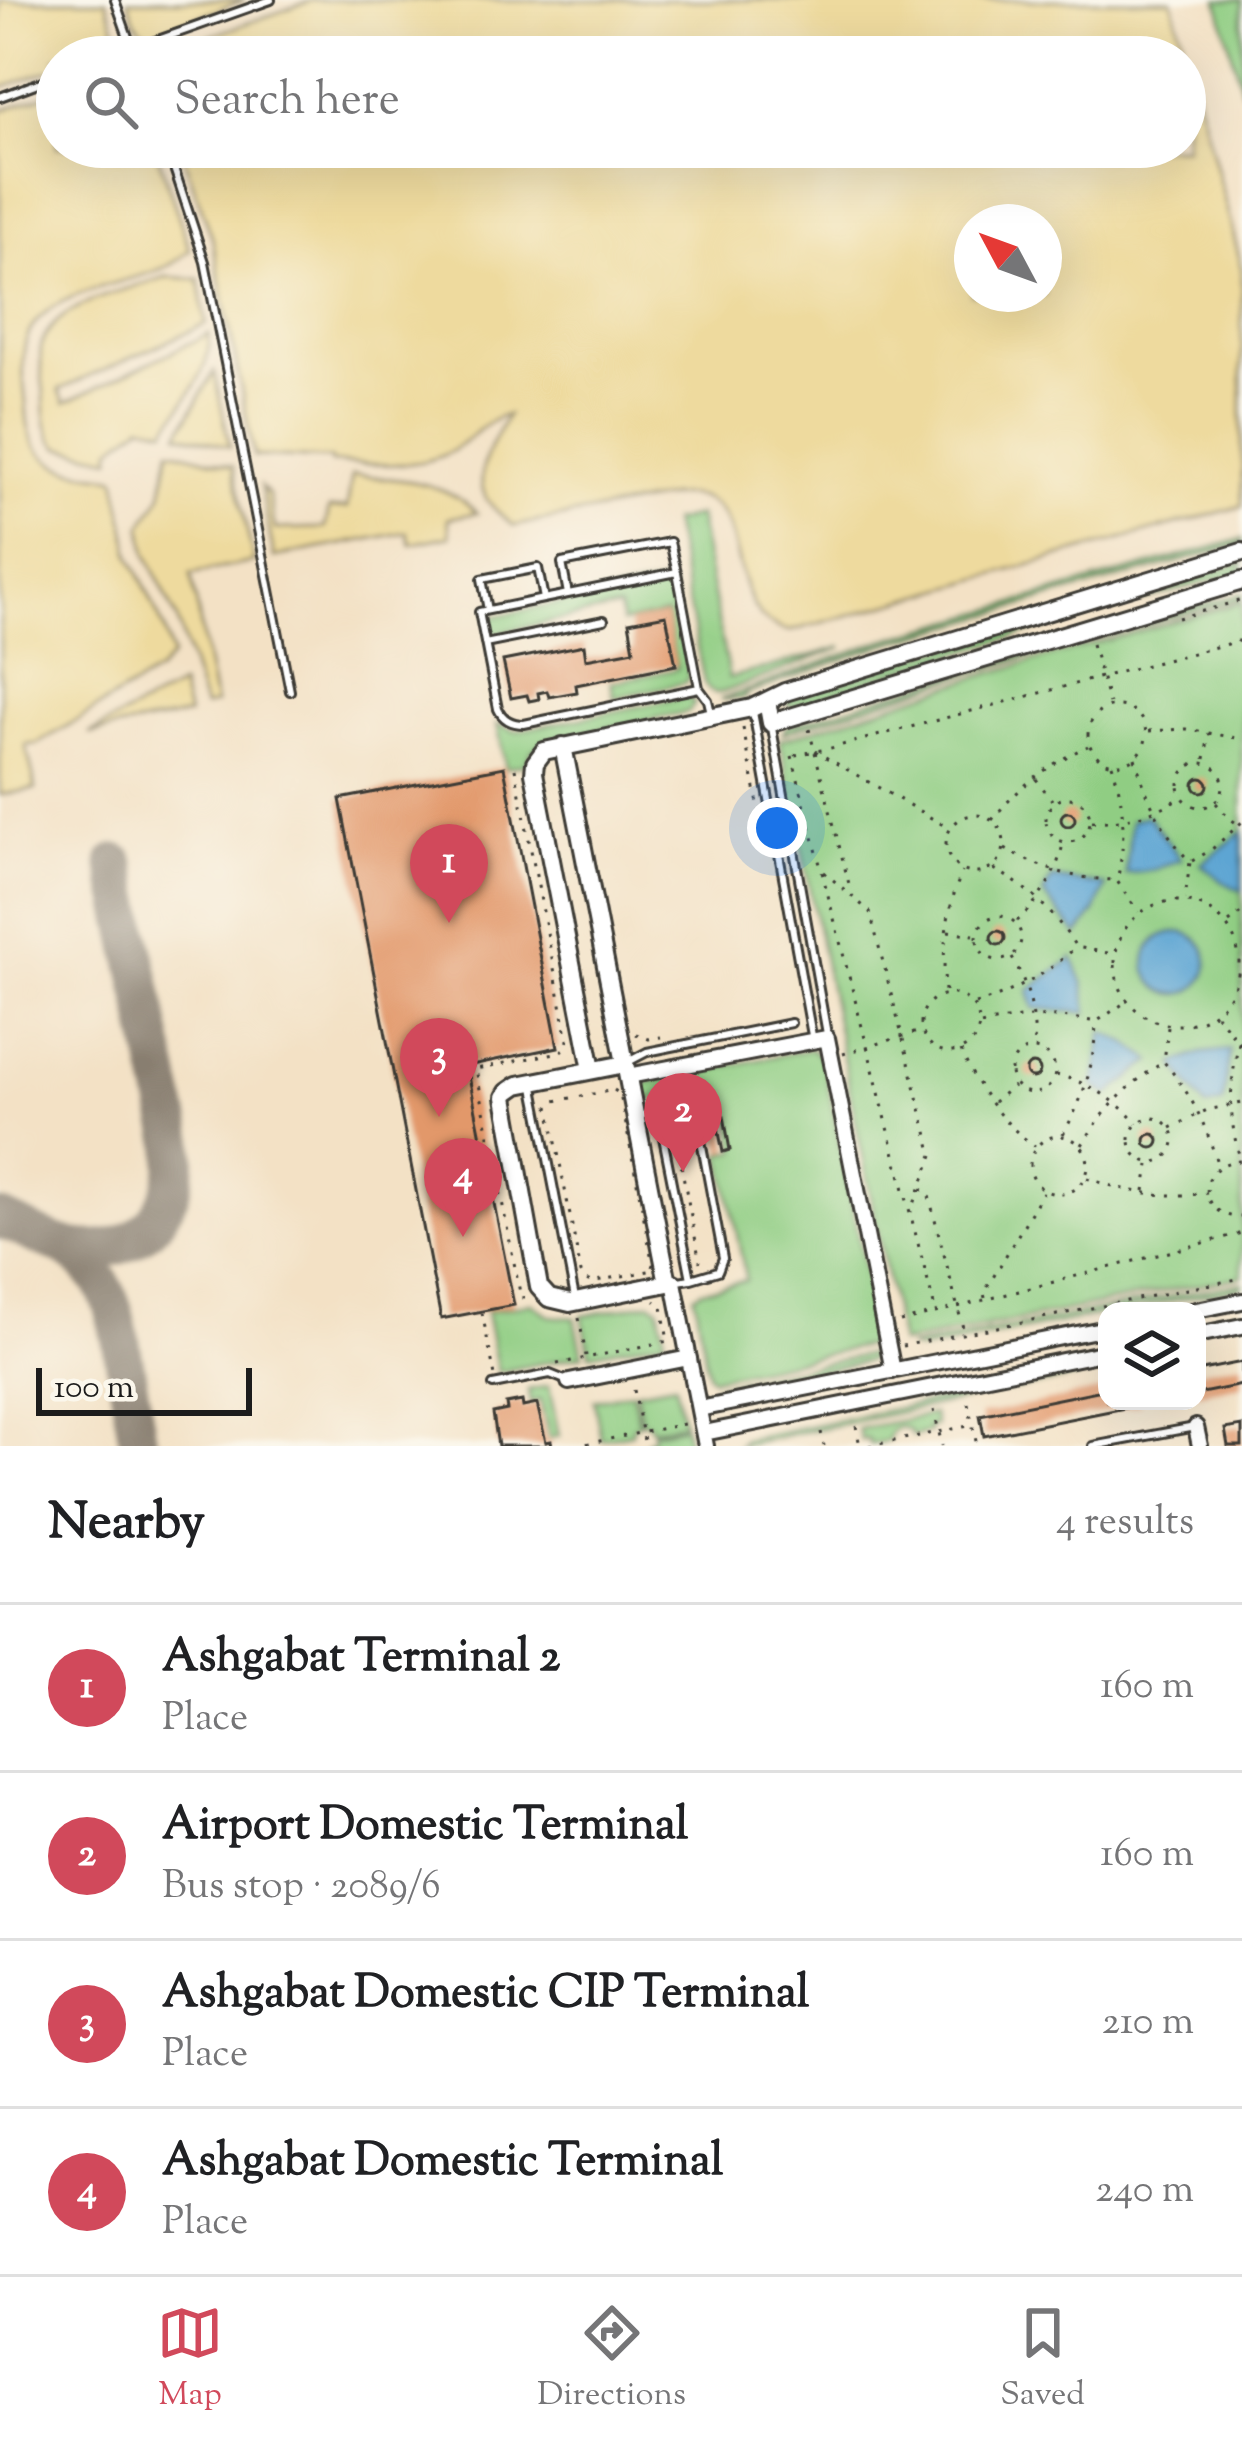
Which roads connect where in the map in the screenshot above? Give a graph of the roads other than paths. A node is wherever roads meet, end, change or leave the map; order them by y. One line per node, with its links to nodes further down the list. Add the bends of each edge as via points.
1 (115, 0): 3 (lane)
2 (271, 0): 4 (lane)
3 (127, 36)
4 (177, 36)
5 (36, 84): 6 (lane)
6 (0, 97)
7 (173, 168): 17 (lane, via 205,262)
8 (1242, 552): 18 (street, via 808,685)
9 (676, 572): 11 (lane); 11 (lane, via 670,542 562,563); 16 (lane)
10 (1242, 581): 20 (street)
11 (568, 594): 12 (lane)
12 (544, 599): 13 (lane); 13 (lane, via 538,568 482,579)
13 (488, 610): 15 (lane, via 479,612)
14 (604, 620): 15 (lane)
15 (485, 644): 16 (lane, via 498,709 512,723)
16 (699, 688): 19 (lane)
17 (290, 691)
18 (754, 711): 19 (street); 20 (street); 23 (lane)
19 (712, 716): 21 (street)
20 (771, 723): 23 (lane)
21 (563, 746): 24 (street, via 544,751 534,773); 25 (street)
22 (790, 1023): 25 (lane, via 647,1052)
23 (820, 1039): 25 (street); 39 (street)
24 (592, 1070): 25 (street); 26 (street)
25 (627, 1070): 28 (street)
26 (533, 1082): 33 (lane); 33 (street, via 514,1087 504,1104 539,1286)
27 (658, 1112): 28 (lane); 29 (lane); 29 (lane, via 682,1108 698,1120 723,1258 718,1271)
28 (636, 1117): 30 (street)
29 (691, 1279): 30 (lane)
30 (671, 1282): 33 (street); 38 (street)
31 (1242, 1300): 32 (street)
32 (1206, 1308)
33 (574, 1309)
34 (1242, 1326): 36 (street)
35 (1098, 1330): 39 (street)
36 (1206, 1332)
37 (1098, 1354): 44 (street)
38 (689, 1358): 41 (street); 42 (street)
39 (893, 1371): 42 (street)
40 (494, 1381): 41 (lane, via 550,1374)
41 (569, 1382)
42 (699, 1409): 44 (street)
43 (1196, 1426): 45 (lane); 46 (street)
44 (705, 1440)
45 (1093, 1446)
46 (1200, 1446)

